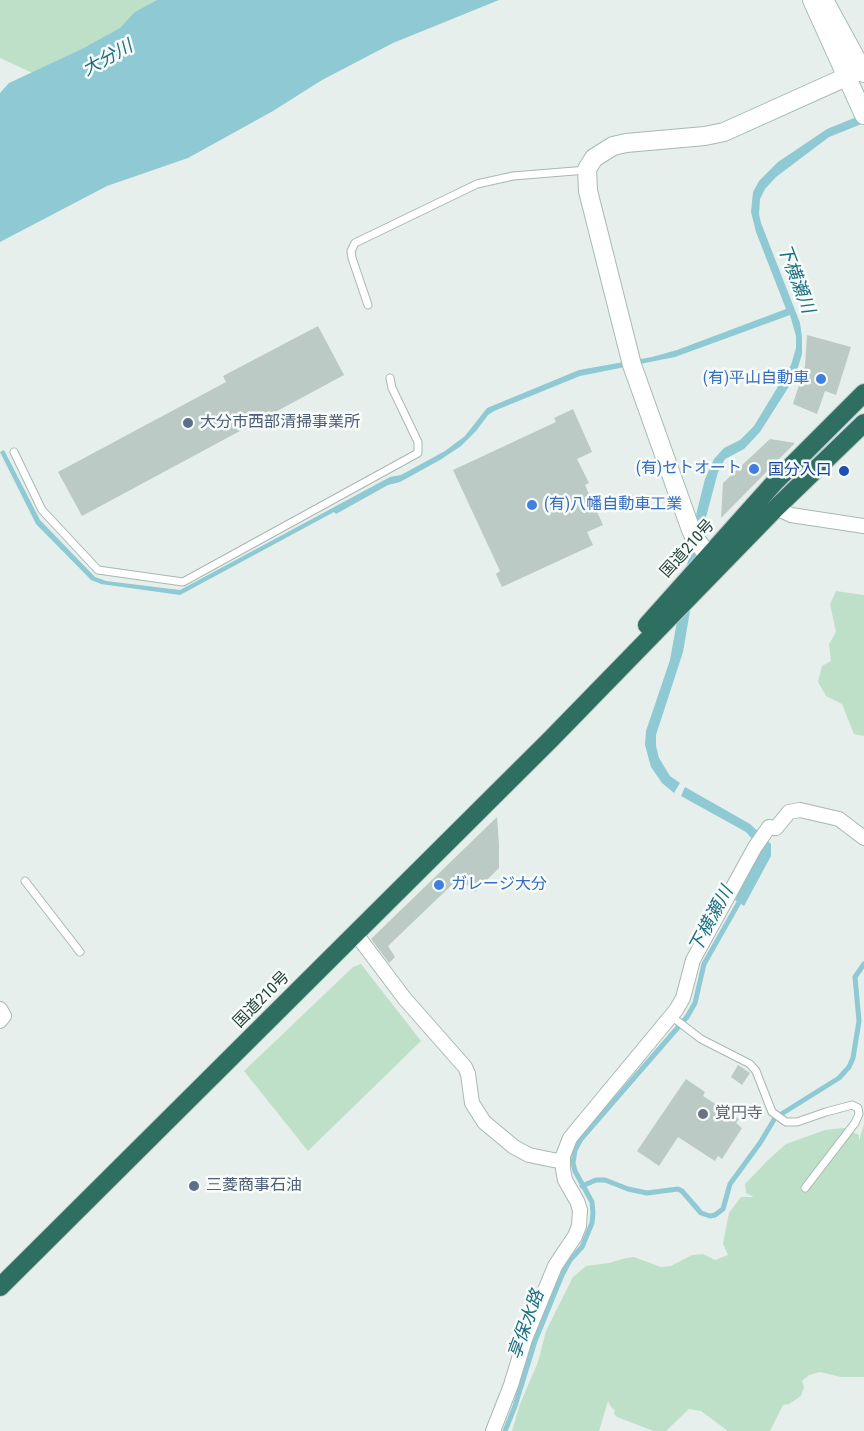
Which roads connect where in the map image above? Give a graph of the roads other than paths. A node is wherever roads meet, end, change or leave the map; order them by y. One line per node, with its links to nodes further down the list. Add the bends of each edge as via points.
1 (816, 1): 2 (street); 3 (street)
2 (864, 71): 3 (street)
3 (846, 78): 4 (street); 5 (street, via 724,132 613,146 594,158)
4 (862, 111)
5 (587, 170): 6 (lane, via 513,176 477,184 355,243 352,258); 13 (street, via 590,200 632,365 691,530)
6 (368, 305)
7 (390, 378): 10 (lane, via 418,442 418,453 183,582 98,570 42,510)
8 (864, 393): 13 (highway, 国道210号)
9 (864, 423): 11 (highway, 国道210号)
10 (14, 452)
11 (776, 508): 12 (street, via 791,515); 14 (highway, 国道210号)
12 (864, 526)
13 (708, 555): 14 (highway, 国道210号)
14 (551, 739): 17 (highway, 国道210号)
15 (864, 838): 20 (street, via 834,817 795,810 776,828 769,827 693,960 683,998)
16 (25, 881): 18 (lane)
17 (356, 934): 22 (street, via 399,992 465,1067 471,1103 484,1122 529,1155); 24 (highway, 国道210号)
18 (80, 952)
19 (0, 1009): 21 (street, via 4,1016)
20 (671, 1016): 22 (street, via 574,1133); 23 (lane, via 701,1039 750,1064 772,1112 786,1122 852,1106 858,1108 855,1123)
21 (0, 1021)
22 (563, 1162): 25 (street, via 565,1179 580,1210 580,1222 555,1266)
23 (805, 1188)
24 (0, 1287)
25 (493, 1431)

